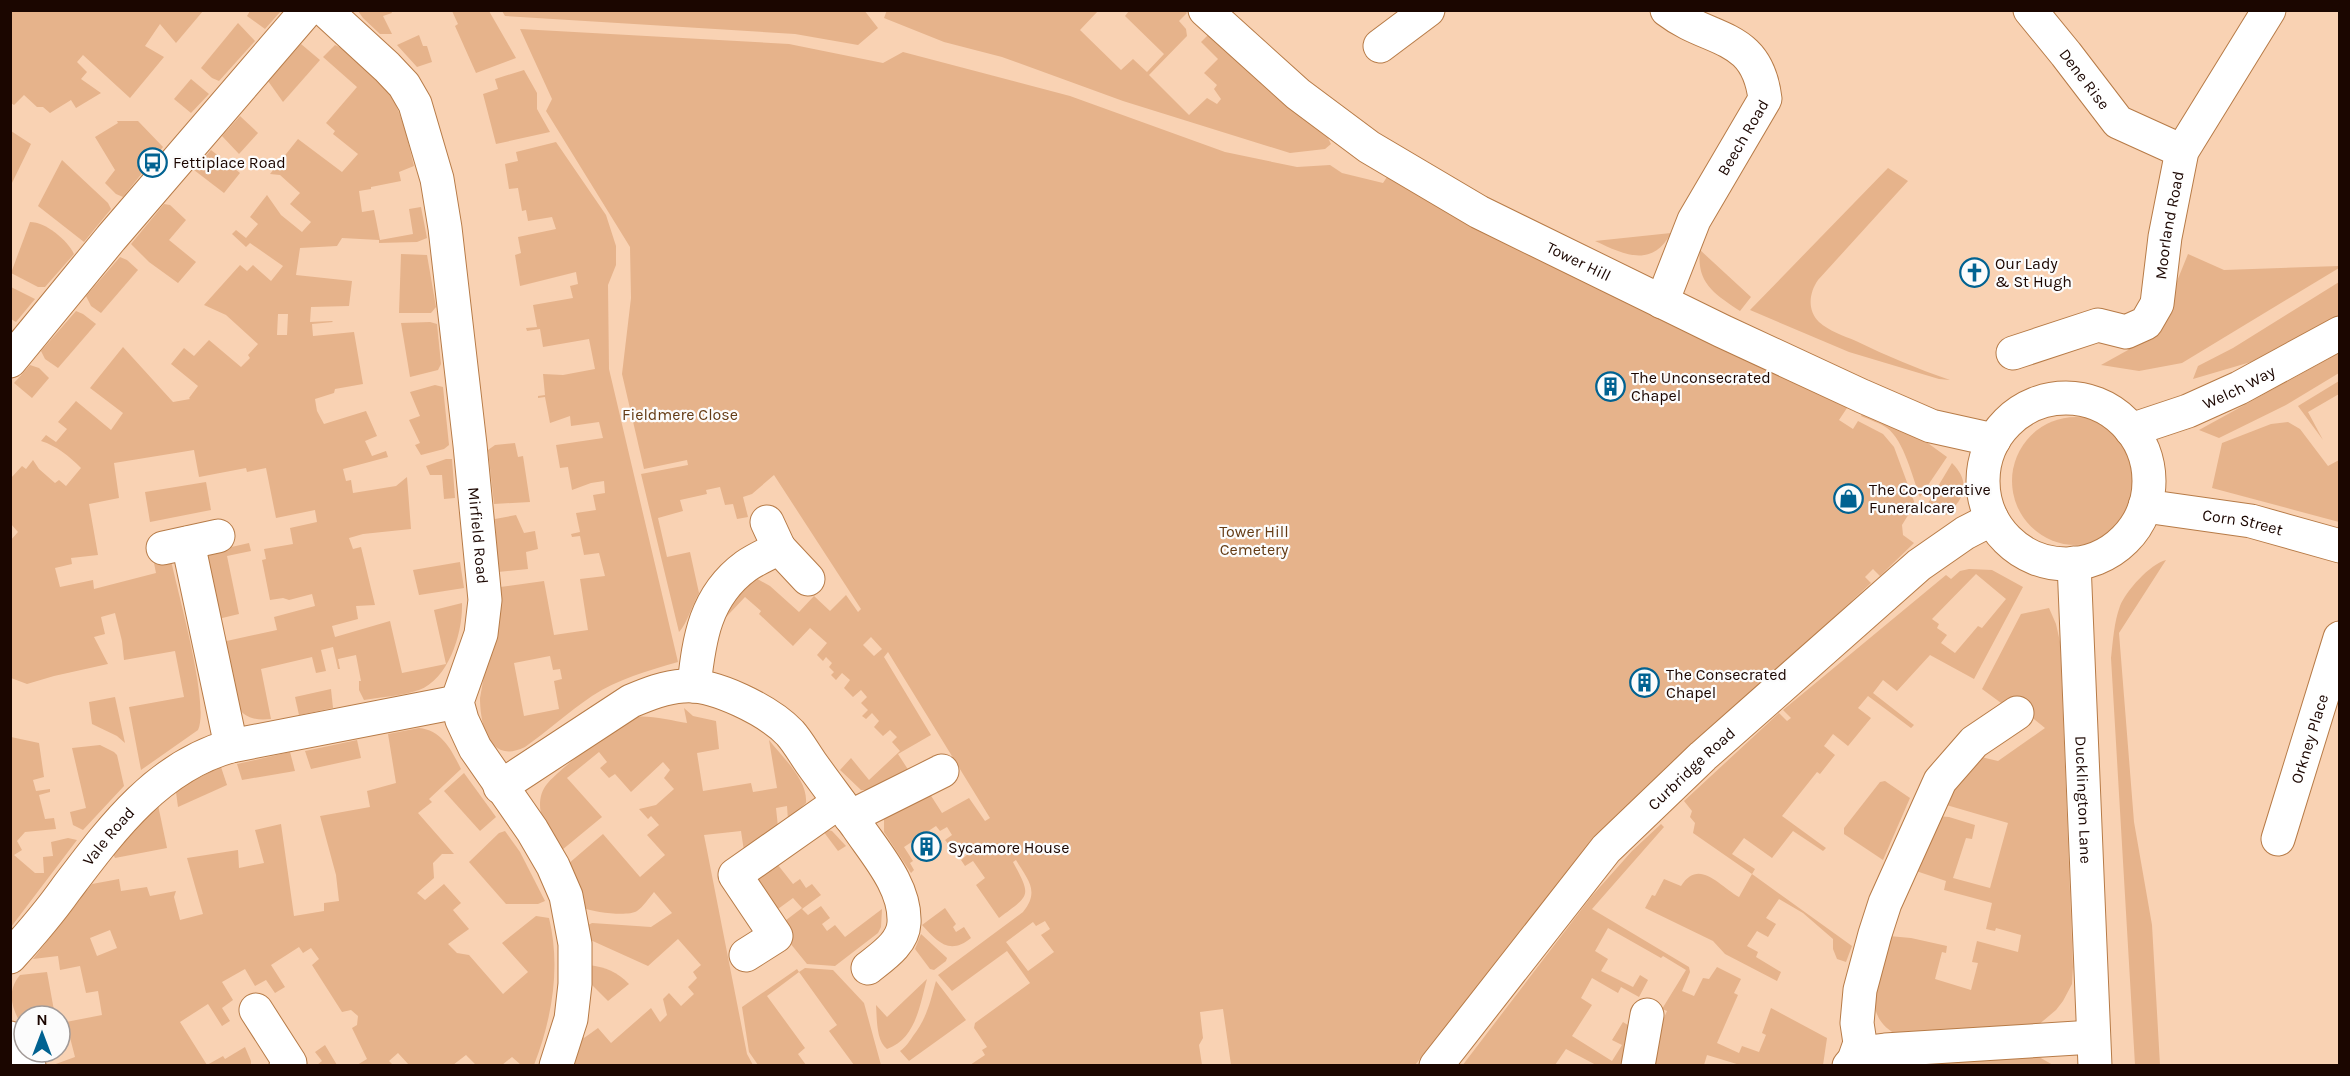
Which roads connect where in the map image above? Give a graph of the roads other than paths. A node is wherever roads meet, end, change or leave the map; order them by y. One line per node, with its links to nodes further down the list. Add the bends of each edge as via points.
1 (308, 10): 13 (street, via 111,237)
2 (325, 10): 24 (street, Mirfield Road, via 396,76 410,95 440,190 484,600 481,634)
3 (1205, 10): 10 (street, Tower Hill, via 1298,94 1372,149 1479,212)
4 (1667, 10): 10 (street, Beech Road, via 1736,45 1754,61 1763,81 1765,99 1694,220)
5 (2030, 10): 9 (street, Dene Rise, via 2118,122)
6 (2269, 10): 9 (street, Moorland Road)
7 (1417, 14): 8 (street)
8 (1380, 46)
9 (2182, 151): 12 (street, Moorland Road, via 2157,304 2146,323 2126,332 2098,325)
10 (1662, 302): 15 (street, Tower Hill, via 1932,426)
11 (2340, 333): 14 (street, Welch Way, via 2239,388)
12 (2013, 353)
13 (10, 361)
14 (2131, 430): 15 (street, via 2101,406 2076,398 2050,399 2022,409); 16 (street, via 2148,466)
15 (1994, 440): 17 (street, via 1982,482)
16 (2145, 506): 19 (street, Corn Street, via 2251,521); 20 (street, via 2126,539 2106,555)
17 (1992, 519): 20 (street, via 2002,535 2025,554 2052,564); 42 (street, Curbridge Road, via 1919,565 1703,756 1606,849)
18 (189, 542): 26 (street)
19 (2340, 546)
20 (2074, 563): 37 (street, Ducklington Lane)
21 (808, 579): 23 (street, via 773,535 726,585 705,618)
22 (2340, 638): 30 (street, Orkney Place)
23 (694, 686): 28 (street, via 659,690 631,701); 29 (street, via 738,699 790,733)
24 (457, 702): 26 (street, Vale Road); 28 (street, via 475,748)
25 (2018, 713): 38 (street, Ducklington Lane, via 1974,742 1950,767 1936,790 1885,903 1872,944 1860,990 1860,1043)
26 (231, 746): 32 (street, Vale Road, via 182,768 134,805)
27 (942, 771): 29 (street)
28 (500, 787): 41 (street, via 532,830 566,896 575,944 575,984 569,1028)
29 (844, 809): 31 (street, via 735,875 776,936); 33 (street, via 891,876 904,906 904,926 895,946)
30 (2278, 839)
31 (746, 955)
32 (10, 957)
33 (868, 968)
34 (256, 1010): 40 (street, via 290,1063)
35 (1647, 1015): 43 (street)
36 (10, 1038): 39 (street)
37 (2094, 1051): 38 (street, Ducklington Lane, via 1885,1050 1869,1052)
38 (1851, 1063)
39 (29, 1065)
40 (286, 1065)
41 (556, 1065)
42 (1436, 1065)
43 (1638, 1065)

